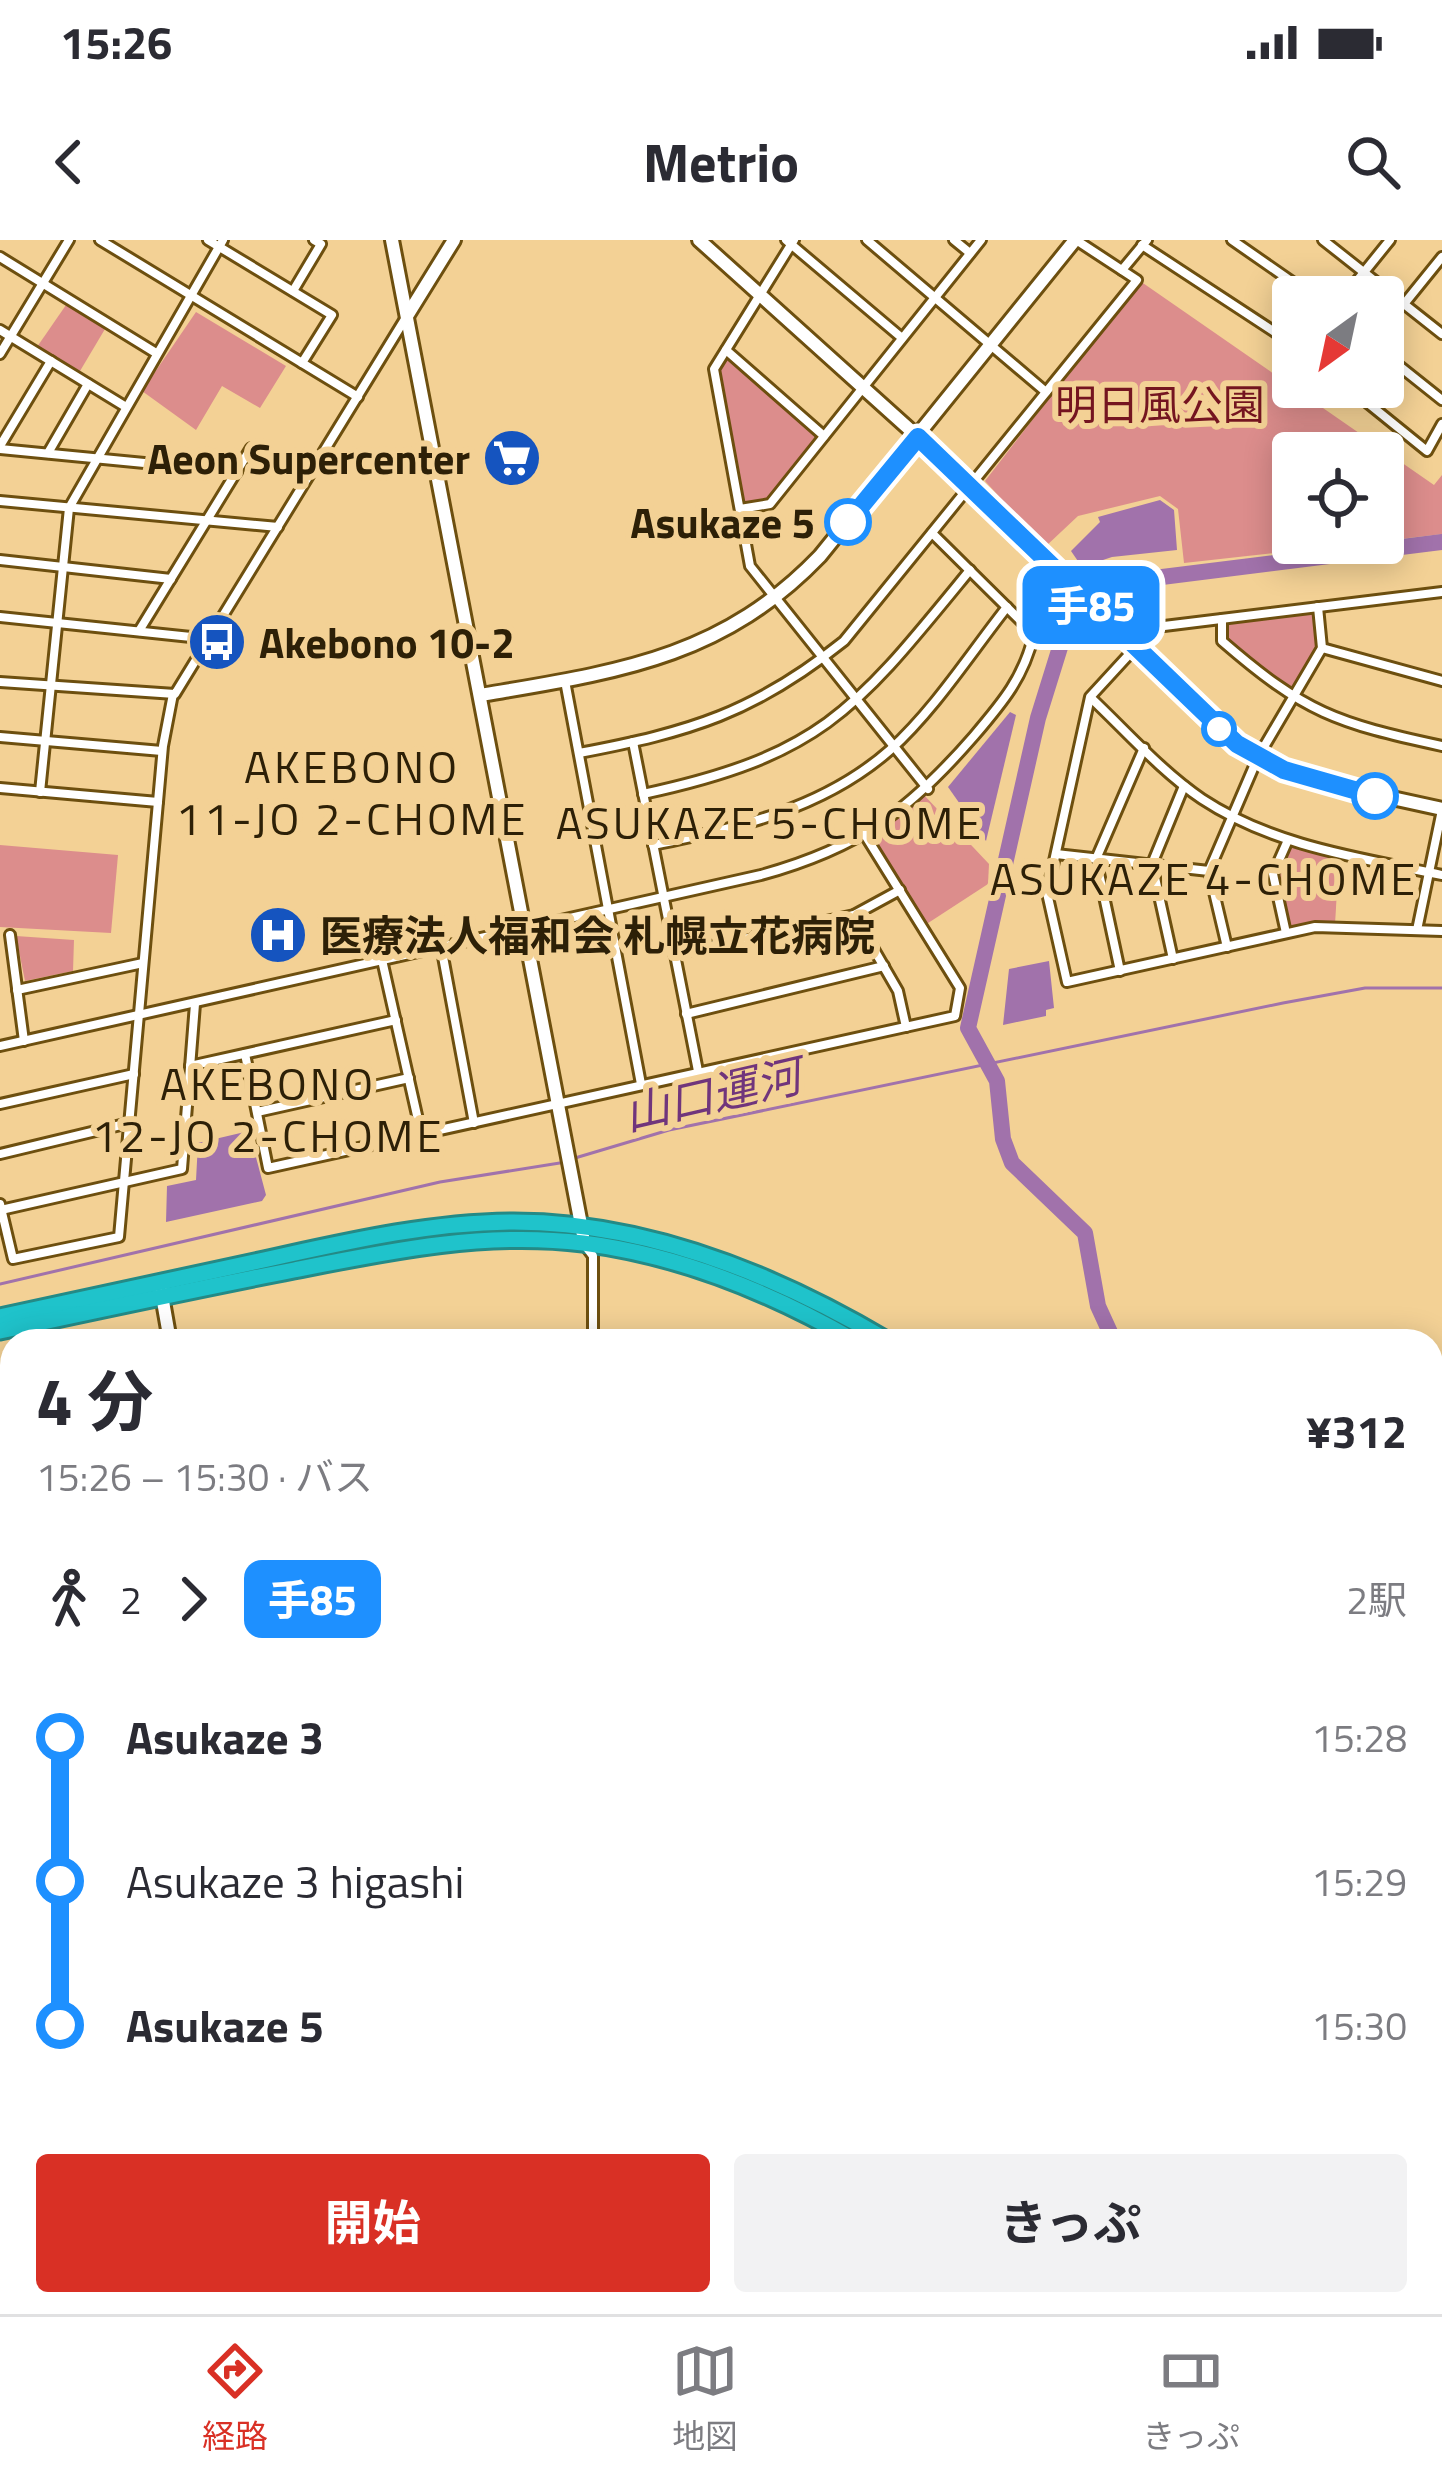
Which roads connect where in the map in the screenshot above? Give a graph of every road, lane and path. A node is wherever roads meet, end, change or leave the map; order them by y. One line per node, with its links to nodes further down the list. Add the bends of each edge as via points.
1 (69, 240): 26 (street)
2 (100, 240): 28 (street)
3 (208, 240): 16 (street)
4 (314, 240): 27 (street, via 321,244)
5 (392, 240): 32 (street)
6 (454, 240): 32 (street)
7 (699, 240): 29 (street)
8 (867, 240): 30 (street)
9 (954, 240): 18 (street)
10 (981, 240): 18 (street)
11 (1076, 240): 21 (street); 38 (street)
12 (1232, 240): 23 (street)
13 (1324, 240): 22 (street)
14 (1390, 240): 22 (street)
15 (791, 242): 29 (street); 37 (street)
16 (221, 243): 27 (street); 28 (street)
17 (1145, 243): 21 (street); 34 (street)
18 (970, 254): 30 (street)
19 (0, 257): 26 (street)
20 (1442, 257): 31 (street)
21 (1122, 270): 47 (street, via 1137,280)
22 (1364, 272): 24 (street); 25 (street)
23 (1284, 276)
24 (1361, 276)
25 (1369, 276)
26 (43, 283): 36 (street); 41 (street)
27 (293, 291): 43 (street, via 332,314)
28 (190, 295): 41 (street); 43 (street)
29 (760, 295): 39 (street); 46 (street)
30 (935, 297): 37 (street); 38 (street)
31 (1404, 304): 35 (street)
32 (406, 317): 48 (street); 88 (street)
33 (0, 330): 36 (street)
34 (1272, 330)
35 (1442, 334)
36 (10, 337): 40 (street); 42 (street)
37 (902, 338): 46 (street)
38 (992, 346): 47 (street); 54 (street)
39 (726, 350): 53 (street); 63 (street, via 715,369)
40 (0, 353)
41 (156, 353): 50 (street)
42 (51, 362): 45 (street); 55 (street)
43 (302, 363): 48 (street)
44 (1404, 369): 49 (street)
45 (88, 384): 50 (street); 57 (street)
46 (863, 387): 53 (street); 54 (street)
47 (1046, 392): 60 (street)
48 (358, 397): 65 (street)
49 (1442, 400)
50 (126, 406): 58 (street)
51 (1374, 408): 52 (street, via 1427,451)
52 (1442, 424)
53 (824, 436): 63 (street, via 770,504)
54 (918, 437): 60 (street); 72 (street)
55 (0, 448): 57 (street)
56 (251, 448): 59 (street)
57 (48, 452): 58 (street)
58 (96, 459): 59 (street); 62 (street)
59 (237, 472): 64 (street)
60 (969, 487): 66 (street); 80 (street)
61 (0, 501): 62 (street)
62 (68, 508): 64 (street); 68 (street)
63 (740, 509): 72 (street, via 750,566)
64 (207, 520): 65 (street); 70 (street)
65 (278, 527): 79 (street)
66 (932, 533): 69 (street); 82 (street)
67 (0, 560): 68 (street)
68 (62, 567): 70 (street); 77 (street)
69 (970, 570): 73 (street); 91 (street)
70 (171, 579): 78 (street)
71 (1442, 592): 74 (street)
72 (776, 598): 82 (street); 83 (street, via 688,650)
73 (1007, 607): 95 (street); 103 (street, via 1034,634 1025,674)
74 (1318, 607): 76 (street); 81 (street)
75 (0, 617): 77 (street)
76 (1222, 619): 80 (street, via 1156,627); 90 (street, via 1222,641)
77 (55, 622): 78 (street); 86 (street)
78 (139, 631): 79 (street)
79 (210, 638): 87 (street)
80 (1135, 648): 89 (street); 100 (street)
81 (1322, 648): 84 (street); 90 (street)
82 (823, 657): 91 (street); 94 (street, via 728,717)
83 (565, 680): 88 (street); 99 (street)
84 (1442, 681)
85 (0, 682): 86 (street)
86 (47, 686): 87 (street); 93 (street)
87 (173, 694): 98 (street)
88 (482, 695): 122 (street)
89 (1090, 697): 97 (street); 112 (street)
90 (1292, 700): 96 (street); 100 (street)
91 (859, 701): 95 (street); 105 (street, via 779,755)
92 (0, 737): 93 (street)
93 (44, 741): 98 (street); 104 (street)
94 (633, 742): 99 (street); 105 (street)
95 (894, 746): 103 (street); 111 (street, via 818,798 741,827)
96 (1442, 746)
97 (1144, 748): 101 (street); 113 (street)
98 (162, 752): 106 (street)
99 (579, 753): 120 (street)
100 (1258, 758): 107 (street, via 1319,782); 108 (street)
101 (1184, 786): 108 (street); 114 (street)
102 (0, 788): 104 (street)
103 (928, 789): 109 (street)
104 (40, 792): 106 (street)
105 (644, 794): 111 (street)
106 (158, 802): 132 (street)
107 (1442, 810): 116 (street)
108 (1232, 817): 110 (street); 115 (street)
109 (866, 836): 118 (street); 119 (street, via 817,860)
110 (1288, 840): 116 (street); 125 (street, via 1273,874)
111 (653, 845): 119 (street)
112 (1056, 854): 113 (street); 134 (street, via 1047,892 1067,982)
113 (1096, 859): 114 (street); 134 (street)
114 (1152, 865): 115 (street); 130 (street)
115 (1209, 871): 128 (street)
116 (1430, 872): 117 (street); 123 (street)
117 (1442, 875)
118 (900, 890): 121 (street); 140 (street, via 960,988 955,1016)
119 (663, 897): 120 (street); 129 (street)
120 (609, 909): 122 (street); 148 (street)
121 (854, 916): 129 (street); 133 (street)
122 (526, 927): 127 (street); 150 (street)
123 (1418, 930): 124 (street); 125 (street)
124 (1442, 931)
125 (1286, 933): 128 (street)
126 (10, 935): 135 (street)
127 (441, 946): 131 (street); 153 (street)
128 (1227, 947): 130 (street)
129 (674, 954): 137 (street)
130 (1173, 959): 134 (street)
131 (382, 960): 136 (street); 139 (street)
132 (143, 963): 135 (street); 138 (street)
133 (884, 966): 137 (street); 140 (street)
134 (1120, 970)
135 (17, 990): 141 (street)
136 (195, 1003): 138 (street); 144 (street)
137 (686, 1014): 145 (street)
138 (139, 1016): 141 (street); 146 (street)
139 (396, 1020): 143 (street); 147 (street)
140 (906, 1027): 145 (street)
141 (24, 1041): 142 (street)
142 (0, 1046)
143 (245, 1054): 144 (street); 151 (street)
144 (190, 1066): 156 (street, via 182,1169)
145 (698, 1071): 148 (street)
146 (134, 1074): 149 (street); 152 (street)
147 (409, 1078): 151 (street); 154 (street)
148 (641, 1084): 150 (street)
149 (0, 1104)
150 (560, 1104): 153 (street); 158 (street)
151 (257, 1112): 154 (street, via 268,1168)
152 (129, 1123): 155 (street); 156 (street)
153 (474, 1123): 154 (street)
154 (421, 1133)
155 (0, 1154)
156 (124, 1184): 157 (street); 157 (street, via 119,1237 13,1259)
157 (0, 1208)
158 (583, 1235): 159 (highway, via 514,1222 387,1233); 163 (street, via 592,1256); 164 (highway, via 689,1266); 165 (highway, via 692,1250)
159 (161, 1289): 160 (highway); 161 (highway); 162 (street)
160 (0, 1317)
161 (8, 1329)
162 (168, 1329)
163 (593, 1329)
164 (831, 1329)
165 (865, 1329)

